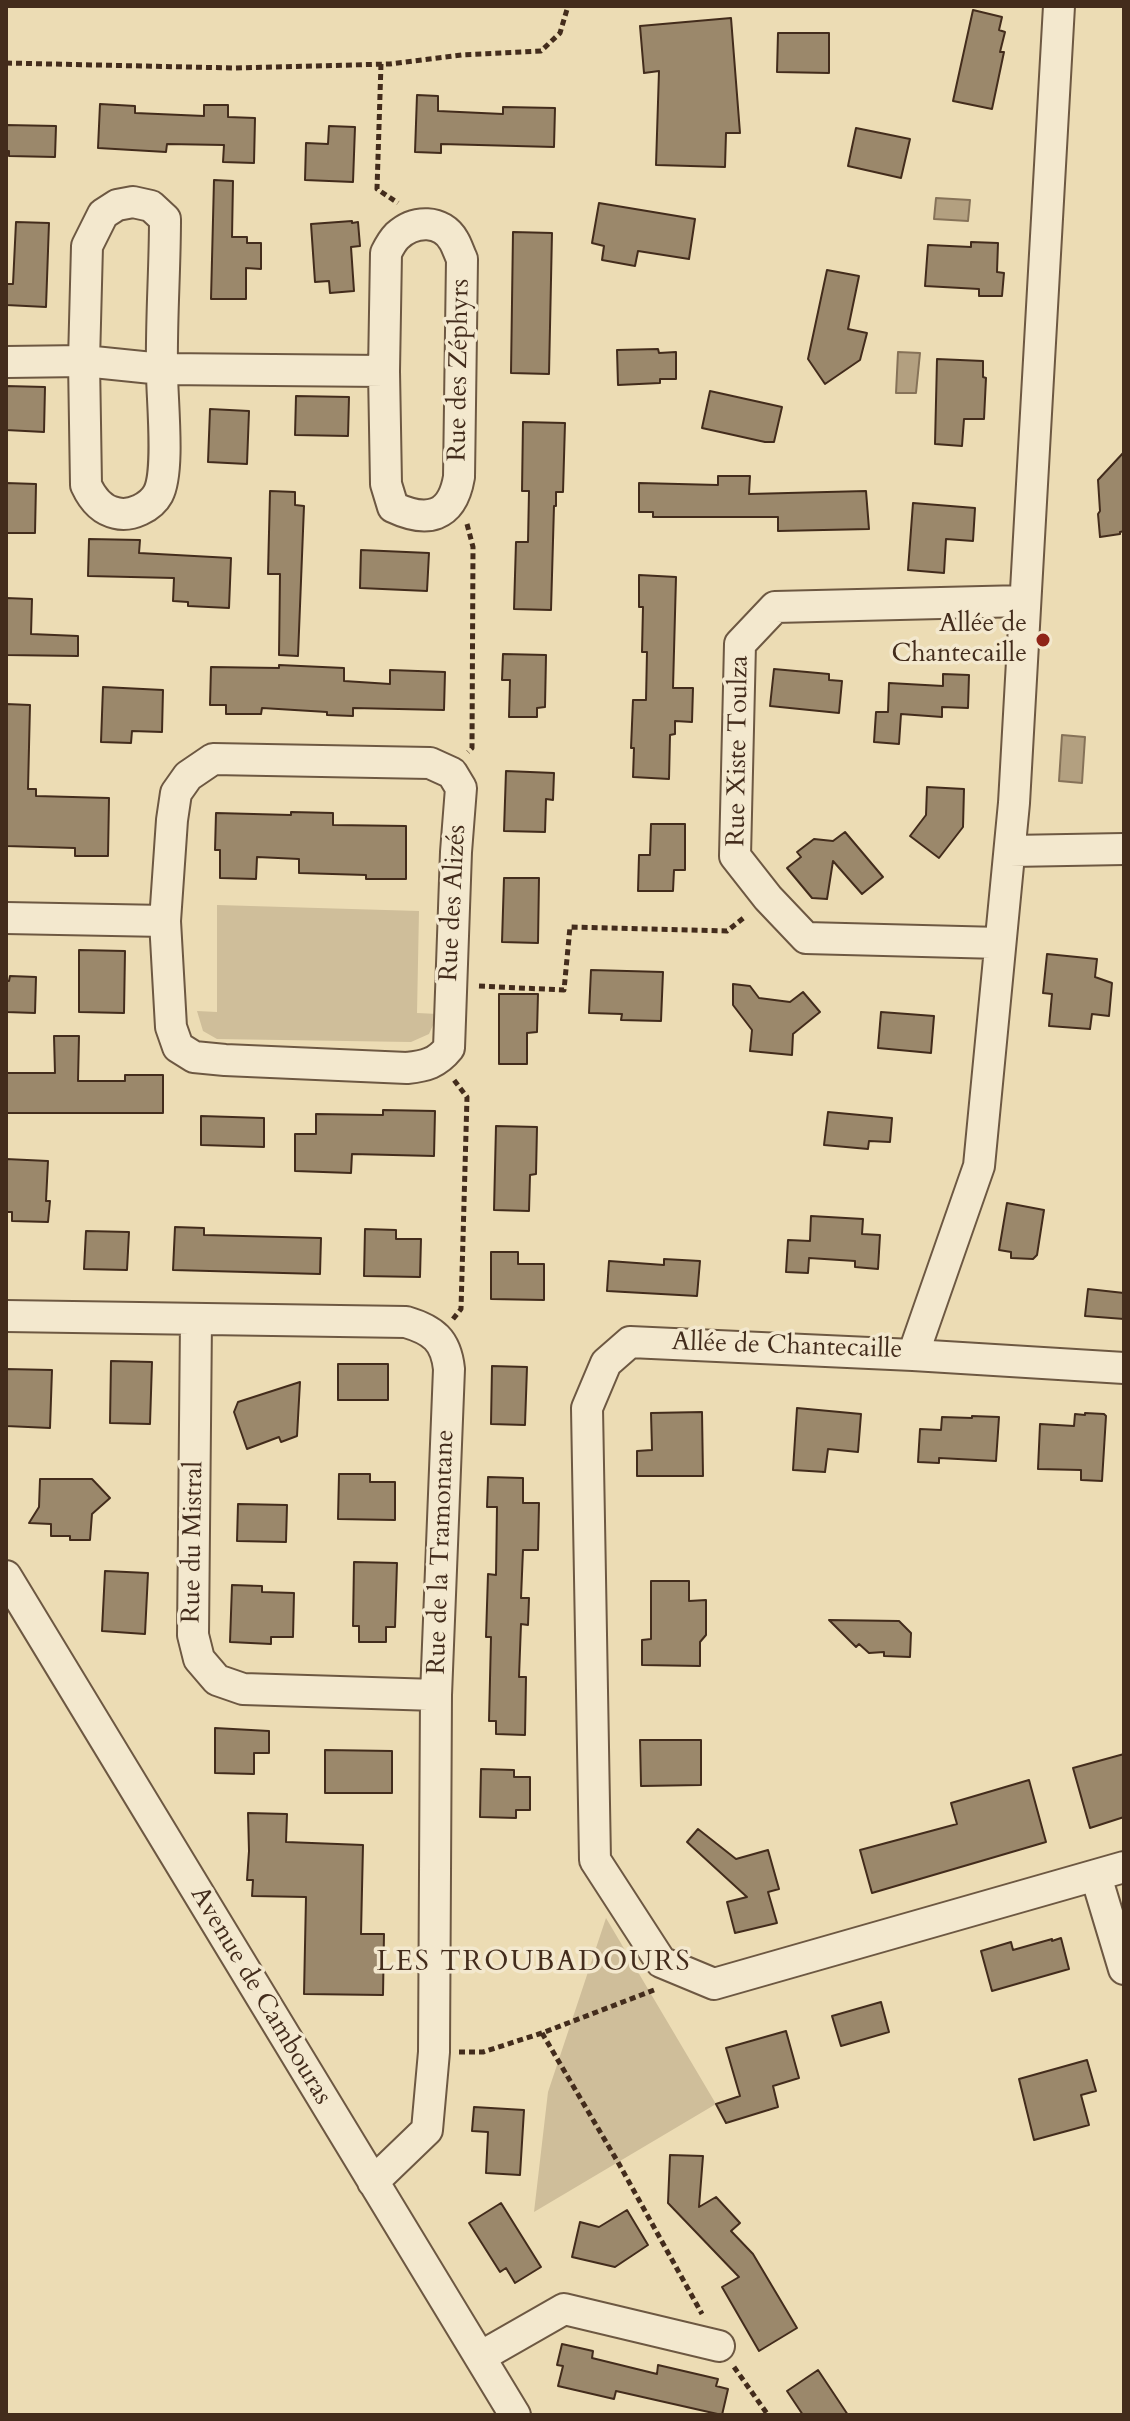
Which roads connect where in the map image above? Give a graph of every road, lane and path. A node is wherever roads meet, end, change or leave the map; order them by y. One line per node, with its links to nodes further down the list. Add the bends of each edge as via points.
1 (568, 6): 4 (path, via 560,33 541,51)
2 (1059, 6): 11 (street, Allée de Chantecaille)
3 (6, 63): 4 (path, via 234,68)
4 (381, 64): 5 (path, via 377,189)
5 (429, 223): 9 (street, Rue des Zéphyrs, via 396,237 386,253); 10 (street, Rue des Zéphyrs, via 453,239 462,259)
6 (84, 361): 7 (street); 8 (street); 8 (street, via 86,485 94,501 116,513 147,506 159,493 164,475); 8 (street, via 87,246 103,214 133,202 151,206 165,219)
7 (6, 362)
8 (162, 369): 9 (street)
9 (384, 371): 10 (street, Rue des Zéphyrs, via 386,484 393,507 426,518 447,506)
10 (457, 489): 12 (path, via 473,547 472,748)
11 (1024, 601): 14 (street, Allée de Chantecaille); 15 (street, Rue Xiste Toulza, via 775,607 740,644 735,856)
12 (452, 773): 17 (street, via 430,763 213,759 188,776 176,793); 19 (street, Rue des Alizés, via 461,788)
13 (1124, 849): 14 (street)
14 (1010, 851): 18 (street, Allée de Chantecaille)
15 (768, 898): 18 (street, Rue Xiste Toulza, via 806,938); 19 (path, via 727,931 570,927 564,990)
16 (6, 918): 17 (street)
17 (165, 921): 20 (street, via 171,1027 178,1047 194,1057 407,1068)
18 (1000, 943): 24 (street, Allée de Chantecaille, via 979,1166)
19 (450, 985): 20 (street, Rue des Alizés, via 449,1048)
20 (439, 1061): 23 (path, via 467,1097 461,1309)
21 (6, 1316): 22 (street)
22 (196, 1320): 23 (street, via 406,1322); 27 (street, Rue du Mistral, via 193,1635 199,1659 217,1680 243,1689)
23 (439, 1338): 27 (street, Rue de la Tramontane, via 449,1369)
24 (913, 1355): 25 (street); 30 (street, Allée de Chantecaille, via 630,1342 606,1363 587,1408 595,1860 661,1962)
25 (1124, 1368)
26 (6, 1576): 33 (street, Avenue de Cambouras)
27 (436, 1695): 32 (street, Rue de la Tramontane)
28 (1110, 1872): 29 (street); 30 (street, Allée de Chantecaille, via 714,1984)
29 (1124, 1969)
30 (691, 1975): 31 (path)
31 (542, 2033): 32 (path, via 483,2052); 34 (path)
32 (434, 2052): 33 (street, Rue de la Tramontane, via 427,2130)
33 (373, 2182): 35 (street, Avenue de Cambouras)
34 (719, 2346): 35 (street, via 564,2309); 37 (path)
35 (480, 2357): 36 (street, Avenue de Cambouras)
36 (515, 2415)
37 (768, 2415)

